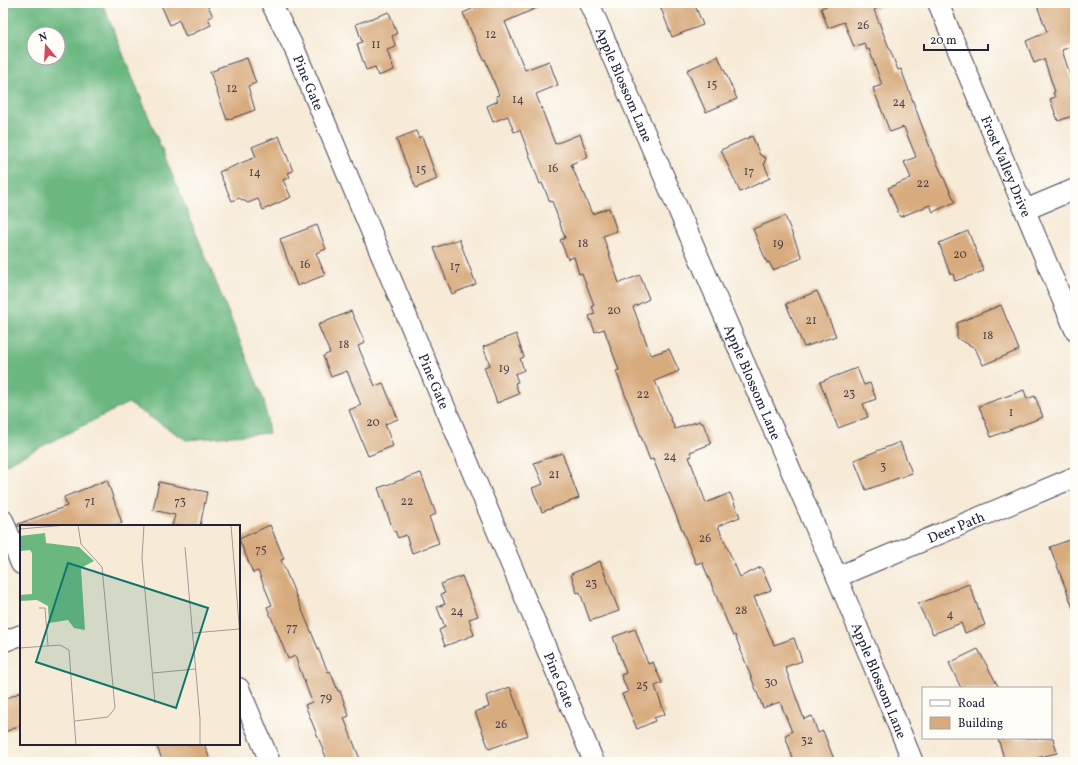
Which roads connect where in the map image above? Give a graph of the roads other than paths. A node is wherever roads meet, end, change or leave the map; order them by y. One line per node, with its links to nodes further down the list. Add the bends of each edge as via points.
1 (271, 3): 15 (street, Pine Gate, via 298,58)
2 (589, 3): 10 (street, Apple Blossom Lane)
3 (938, 3): 5 (street, Frost Valley Drive)
4 (1075, 189): 5 (street)
5 (1025, 210): 6 (street, Frost Valley Drive)
6 (1075, 330)
7 (1075, 477): 10 (street, Deer Path)
8 (3, 520): 9 (street)
9 (20, 562)
10 (837, 577): 16 (street, Apple Blossom Lane)
11 (20, 635): 12 (street)
12 (3, 642)
13 (240, 690): 14 (street)
14 (270, 762)
15 (594, 762)
16 (913, 762)

